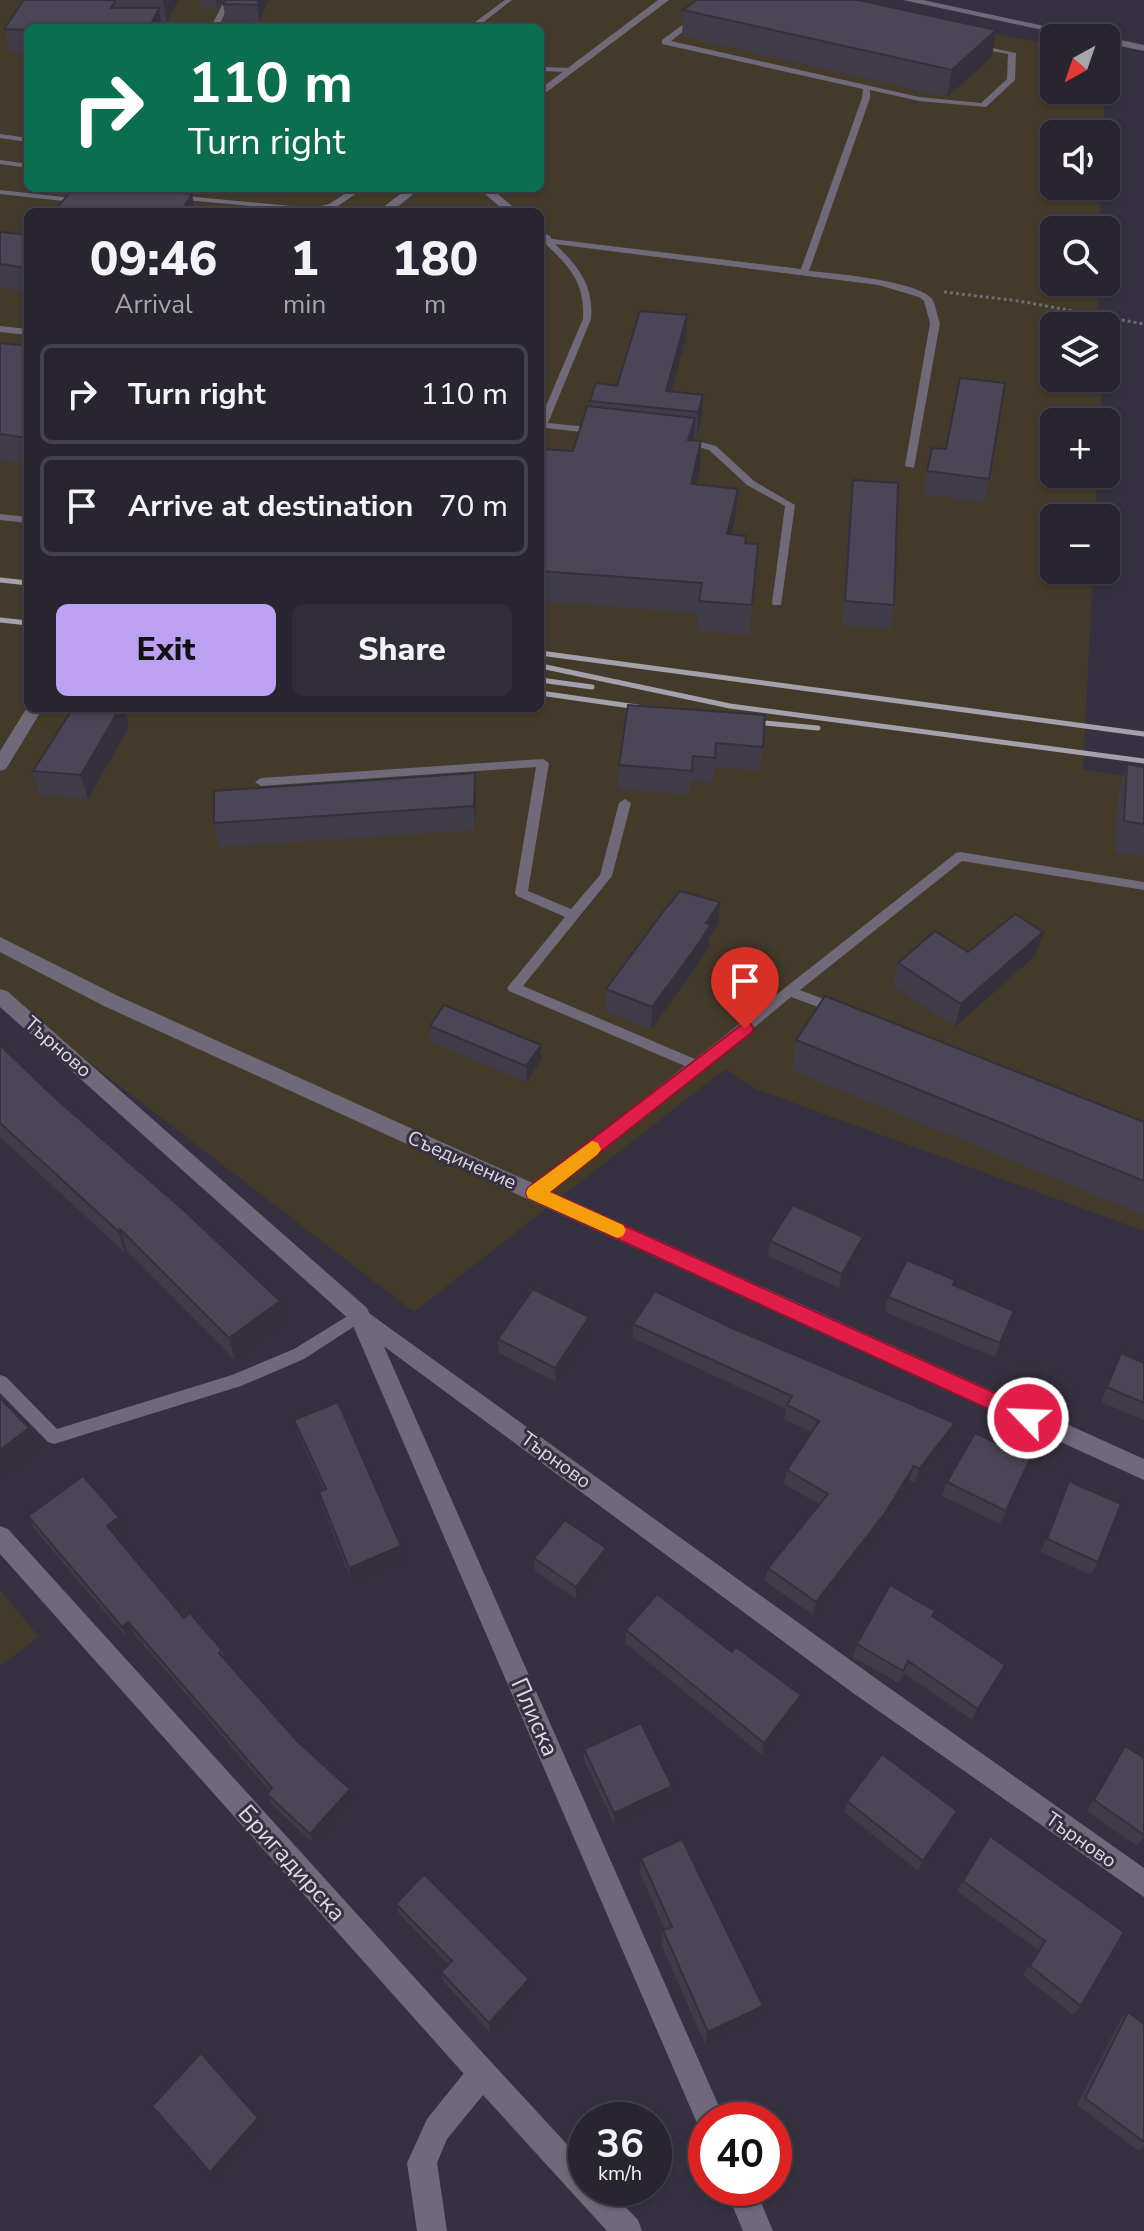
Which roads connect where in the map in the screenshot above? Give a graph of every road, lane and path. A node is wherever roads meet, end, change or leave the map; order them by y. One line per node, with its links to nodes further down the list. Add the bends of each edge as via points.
1 (228, 0): 6 (lane)
2 (509, 0): 7 (lane)
3 (664, 0): 13 (street)
4 (720, 0): 14 (lane, via 665,42)
5 (908, 0): 8 (street)
6 (216, 24)
7 (476, 24)
8 (1040, 27)
9 (965, 43): 14 (lane, via 1012,53 1011,80 983,105)
10 (1120, 43): 11 (street)
11 (1144, 48)
12 (544, 69): 13 (lane)
13 (572, 70): 15 (street)
14 (867, 87): 33 (lane)
15 (544, 91)
16 (0, 136): 17 (lane)
17 (24, 139)
18 (0, 162): 19 (lane)
19 (24, 165)
20 (0, 192): 25 (lane)
21 (353, 192): 29 (lane)
22 (410, 192): 30 (street)
23 (489, 192): 31 (street)
24 (170, 196): 26 (lane)
25 (89, 202)
26 (224, 202): 27 (lane); 28 (lane)
27 (219, 208)
28 (310, 208)
29 (326, 208)
30 (388, 208)
31 (508, 208)
32 (544, 237): 33 (lane); 38 (lane, via 585,284 590,300 587,319)
33 (804, 272): 34 (lane)
34 (907, 288): 35 (path); 42 (lane, via 928,300 935,323)
35 (1144, 324)
36 (0, 329): 37 (lane)
37 (24, 332)
38 (544, 411)
39 (544, 428): 40 (lane)
40 (605, 431)
41 (667, 438): 45 (lane, via 711,445 746,479 790,505)
42 (910, 466)
43 (0, 517): 44 (lane)
44 (24, 520)
45 (777, 603)
46 (33, 712): 47 (street)
47 (0, 765)
48 (261, 782): 51 (lane, via 543,763 521,893)
49 (625, 803): 51 (lane, via 606,876)
50 (1144, 886): 53 (lane, via 960,856)
51 (573, 915): 56 (lane, via 514,988)
52 (0, 944): 57 (street, Съединение, via 111,1001)
53 (792, 992): 55 (lane); 56 (lane)
54 (0, 996): 58 (street, Търново)
55 (851, 1014)
56 (698, 1066): 57 (lane)
57 (535, 1193): 60 (street, Съединение)
58 (359, 1315): 59 (lane, via 299,1354 235,1381 54,1437); 62 (street, Търново); 64 (street, Плиска)
59 (0, 1382)
60 (1144, 1470)
61 (0, 1537): 63 (street, Бригадирска)
62 (1144, 1884)
63 (482, 2073): 65 (street, Бригадирска); 68 (street, via 437,2129 422,2163)
64 (702, 2102)
65 (568, 2167)
66 (604, 2206): 69 (street, Бригадирска)
67 (748, 2206): 70 (street)
68 (432, 2231)
69 (627, 2231)
70 (758, 2231)

